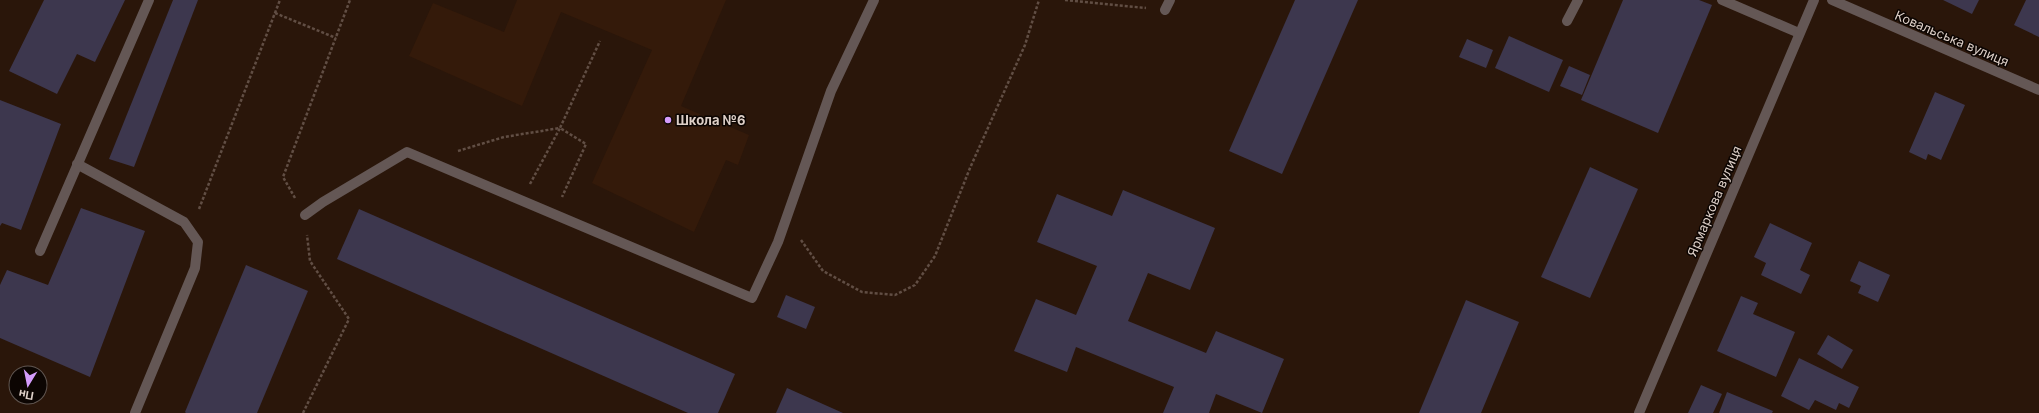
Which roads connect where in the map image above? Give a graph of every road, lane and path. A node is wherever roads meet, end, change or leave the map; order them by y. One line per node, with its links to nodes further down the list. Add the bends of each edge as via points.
1 (149, 0): 21 (street)
2 (280, 0): 13 (path)
3 (350, 0): 16 (path)
4 (874, 0): 25 (street, via 831,91)
5 (1039, 0): 25 (path, via 1025,45 970,168 935,256 915,285 894,295 862,292 823,271 801,241)
6 (1065, 0): 12 (path)
7 (1170, 0): 12 (street)
8 (1578, 0): 14 (street)
9 (1722, 0): 15 (street)
10 (1814, 0): 15 (street, Ярмаркова вулиця)
11 (1832, 0): 18 (street, Ковальська вулиця)
12 (1165, 10)
13 (275, 13): 16 (path); 23 (path)
14 (1567, 21)
15 (1800, 34): 30 (street, Ярмаркова вулиця)
16 (336, 38): 26 (path, via 283,177)
17 (600, 41): 19 (path)
18 (2039, 90)
19 (560, 128): 20 (path, via 504,137); 22 (path); 24 (path, via 586,144)
20 (427, 161): 22 (street); 26 (street, via 407,152)
21 (77, 164): 27 (street); 28 (street, via 184,222 198,242 195,268)
22 (522, 200): 24 (street)
23 (199, 210)
24 (554, 214): 25 (street, via 752,298 778,242)
25 (787, 214)
26 (304, 215): 29 (path, via 310,261 349,319)
27 (40, 251)
28 (135, 413)
29 (303, 413)
30 (1639, 413)

